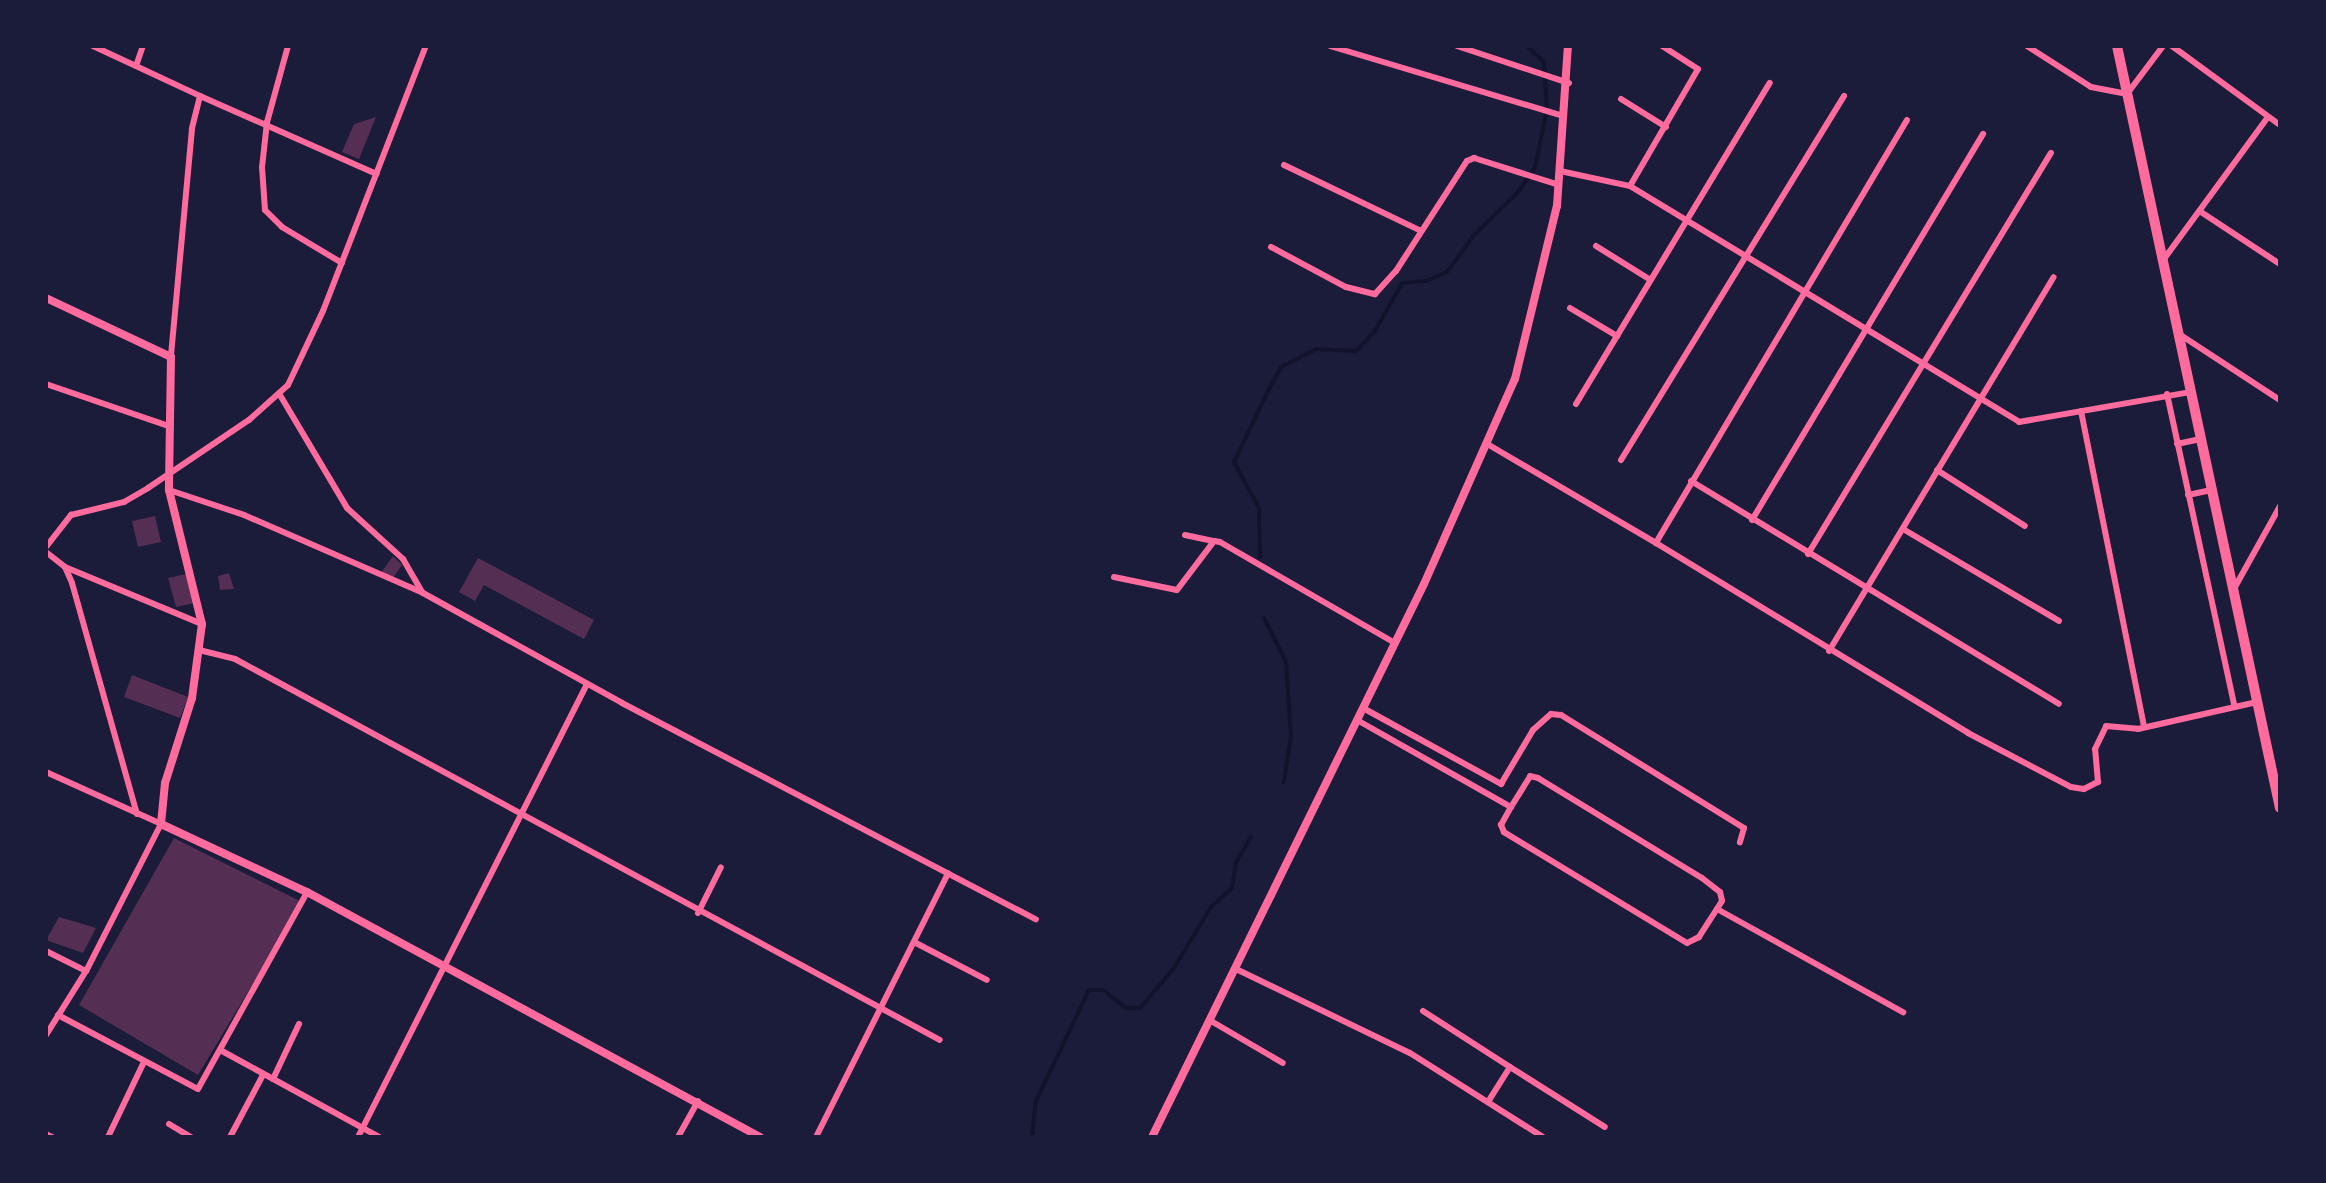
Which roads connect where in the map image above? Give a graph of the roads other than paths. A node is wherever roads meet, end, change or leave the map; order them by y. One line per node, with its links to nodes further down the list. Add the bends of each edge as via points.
1 (93, 46): 13 (street)
2 (143, 46): 13 (street)
3 (288, 46): 23 (street)
4 (426, 46): 30 (street)
5 (1330, 46): 20 (street)
6 (1457, 46): 14 (street)
7 (1568, 46): 14 (street)
8 (1662, 46): 25 (street, via 1698,67)
9 (2027, 46): 16 (street, via 2091,87)
10 (2117, 46): 16 (main road)
11 (2163, 46): 16 (street)
12 (2172, 46): 21 (street)
13 (136, 66): 17 (street)
14 (1569, 83): 20 (street)
15 (1770, 83): 34 (street)
16 (2127, 94): 39 (main road)
17 (200, 96): 23 (street); 50 (street, via 192,129)
18 (1844, 96): 38 (street)
19 (1621, 99): 25 (street)
20 (1565, 117): 29 (street)
21 (2268, 117): 24 (street); 33 (street)
22 (1907, 120): 44 (street)
23 (267, 122): 30 (street); 40 (street, via 265,210 282,227)
24 (2280, 125)
25 (1666, 127): 32 (street)
26 (1983, 134): 47 (street)
27 (2051, 153): 51 (street)
28 (1284, 165): 35 (street)
29 (1560, 171): 31 (street); 32 (street)
30 (377, 174): 40 (street)
31 (1559, 185): 35 (street, via 1474,158); 63 (street, via 1515,379)
32 (1630, 186): 34 (street)
33 (2201, 212): 39 (street); 41 (street)
34 (1687, 219): 38 (street); 43 (street)
35 (1421, 231): 37 (street, via 1375,294 1346,287)
36 (1596, 246): 43 (street)
37 (1271, 247)
38 (1746, 255): 44 (street); 64 (street)
39 (2162, 262): 48 (main road)
40 (342, 263): 55 (street)
41 (2280, 264)
42 (2054, 277): 56 (street)
43 (1649, 279): 49 (street)
44 (1804, 291): 47 (street); 67 (street)
45 (46, 298): 50 (street)
46 (1570, 308): 49 (street)
47 (1866, 328): 51 (street); 72 (street)
48 (2178, 334): 53 (main road); 57 (street)
49 (1617, 336): 58 (street)
50 (171, 357): 60 (street)
51 (1923, 362): 56 (street); 79 (street)
52 (46, 384): 60 (street)
53 (2191, 392): 54 (street); 61 (main road)
54 (2167, 394): 59 (street); 62 (street)
55 (280, 395): 66 (street, via 213,447); 84 (street, via 298,416 347,508 403,559)
56 (1981, 397): 59 (street, via 2024,423); 65 (street)
57 (2280, 400)
58 (1576, 404)
59 (2081, 411): 96 (street)
60 (169, 426): 66 (street)
61 (2200, 439): 62 (street); 69 (main road)
62 (2177, 444): 70 (street)
63 (1489, 445): 77 (street); 87 (street)
64 (1621, 460)
65 (1937, 470): 73 (street); 74 (street)
66 (169, 472): 68 (street); 78 (street, via 124,502 71,515)
67 (1691, 481): 72 (street); 77 (street)
68 (169, 490): 84 (street); 86 (street)
69 (2212, 490): 70 (street); 83 (main road)
70 (2188, 495): 93 (street)
71 (2280, 506): 83 (street)
72 (1752, 520): 79 (street)
73 (2025, 526)
74 (1903, 529): 82 (street); 85 (street)
75 (1185, 535): 76 (street)
76 (1214, 541): 81 (street, via 1177,590); 87 (street)
77 (1656, 543): 89 (street)
78 (46, 549): 80 (street)
79 (1808, 554): 82 (street)
80 (65, 567): 86 (street); 101 (street)
81 (1114, 577)
82 (1867, 588): 89 (street); 92 (street)
83 (2234, 588): 91 (main road)
84 (423, 593): 90 (street)
85 (2059, 621)
86 (202, 624): 88 (street)
87 (1395, 643): 94 (street)
88 (204, 650): 100 (street, via 221,654); 102 (street, via 165,783)
89 (1829, 651): 96 (street, via 2071,787 2084,789 2098,782 2095,749 2106,726)
90 (587, 684): 100 (street); 105 (street)
91 (2257, 702): 93 (street); 99 (main road)
92 (2059, 704)
93 (2234, 705): 96 (street)
94 (1363, 708): 95 (street); 103 (street, via 1500,784 1533,730 1551,714 1561,715 1744,828)
95 (1357, 720): 98 (street); 113 (street)
96 (2144, 727)
97 (46, 772): 101 (street)
98 (1511, 807): 107 (street, via 1530,776 1538,778 1702,878 1723,896); 107 (street, via 1501,825 1504,832 1687,943 1699,937)
99 (2280, 808)
100 (520, 813): 108 (street); 112 (street, via 486,891)
101 (137, 814): 102 (street)
102 (164, 825): 106 (street); 114 (street)
103 (1740, 842)
104 (721, 867): 108 (street)
105 (948, 873): 109 (street); 110 (street)
106 (307, 892): 112 (street); 124 (street)
107 (1717, 909): 118 (street)
108 (698, 913): 117 (street)
109 (1036, 919)
110 (914, 942): 115 (street); 117 (street)
111 (46, 951): 114 (street)
112 (443, 965): 130 (street); 134 (street)
113 (1236, 969): 120 (street); 131 (street, via 1410,1053)
114 (86, 971): 119 (street)
115 (987, 980)
116 (1423, 1011): 127 (street)
117 (882, 1012): 123 (street); 144 (street)
118 (1903, 1012)
119 (65, 1019): 122 (street); 125 (street)
120 (1211, 1021): 126 (street); 145 (street)
121 (299, 1024): 129 (street)
122 (46, 1035)
123 (940, 1040)
124 (222, 1051): 125 (street, via 198,1089); 128 (street)
125 (144, 1062): 137 (street)
126 (1283, 1063)
127 (1510, 1067): 131 (street); 133 (street)
128 (263, 1075): 129 (street); 139 (street)
129 (273, 1079): 134 (street)
130 (698, 1100): 142 (street); 143 (street)
131 (1488, 1102): 146 (street)
132 (169, 1124): 138 (street)
133 (1605, 1127)
134 (362, 1128): 140 (street); 141 (street)
135 (46, 1134): 136 (street)
136 (52, 1137)
137 (108, 1137)
138 (191, 1137)
139 (230, 1137)
140 (358, 1137)
141 (379, 1137)
142 (678, 1137)
143 (760, 1137)
144 (816, 1137)
145 (1152, 1137)
146 (1543, 1137)

